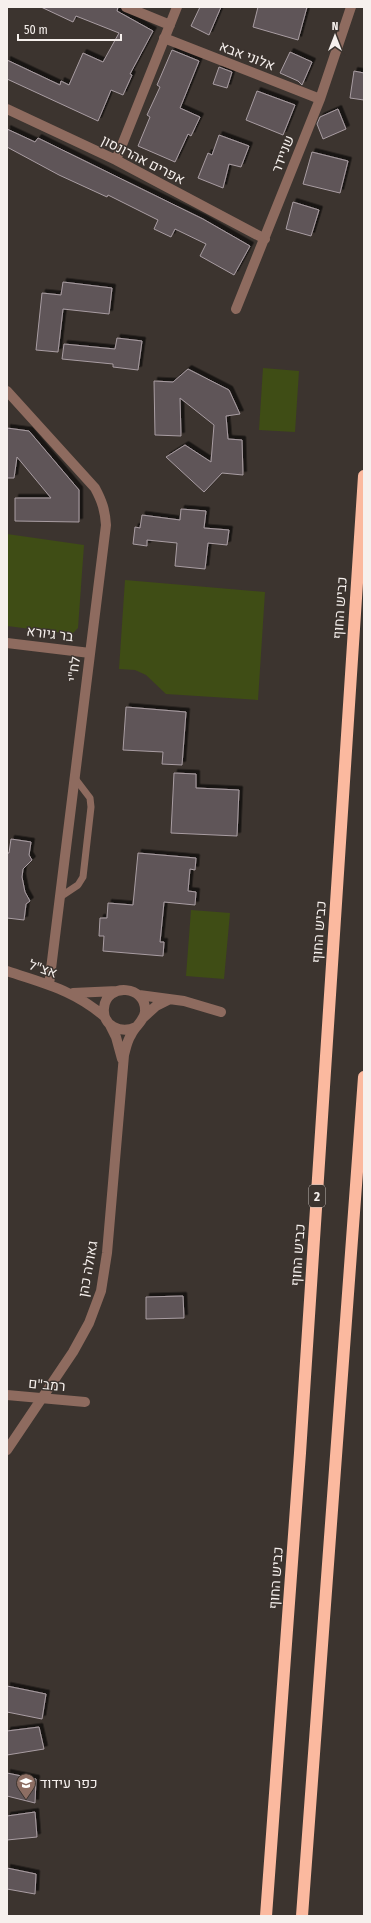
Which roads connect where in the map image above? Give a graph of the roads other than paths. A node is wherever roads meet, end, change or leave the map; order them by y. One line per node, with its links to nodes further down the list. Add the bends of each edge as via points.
1 (126, 7): 4 (street)
2 (177, 7): 4 (street)
3 (351, 7): 6 (street, שניידר)
4 (170, 25): 5 (street)
5 (164, 38): 6 (street, אלוני אבא); 8 (street)
6 (320, 99): 9 (street, שניידר)
7 (7, 110): 8 (street, אפרים אהרונסון)
8 (116, 160): 9 (street, אפרים אהרונסון)
9 (265, 239): 10 (street, שניידר)
10 (236, 309)
11 (7, 391): 14 (street, לח"י, via 94,488 103,502 106,525)
12 (364, 476): 33 (highway, כביש החוף / 2, via 300,1453)
13 (7, 643): 14 (street, בר גיורא)
14 (90, 653): 15 (street, לח"י)
15 (74, 778): 16 (street, לח"י); 16 (lane, via 90,798 91,807 84,877 78,885)
16 (60, 897): 18 (street, לח"י)
17 (7, 971): 18 (street, אצ"ל)
18 (48, 985): 20 (street, אצ"ל)
19 (117, 991): 20 (street, אצ"ל); 21 (street, via 130,990); 25 (street, via 106,999 104,1006)
20 (70, 993): 25 (street, אצ"ל, via 84,1000)
21 (138, 995): 22 (street); 24 (street, via 144,1003)
22 (170, 1000): 23 (street); 24 (street, via 156,1006)
23 (221, 1012)
24 (144, 1016): 26 (street)
25 (108, 1021): 26 (street, via 123,1030); 27 (street, גאולה כהן, via 120,1048)
26 (136, 1027): 27 (street, גאולה כהן, via 127,1045)
27 (124, 1067): 30 (street, גאולה כהן, via 107,1254 101,1291 82,1337)
28 (364, 1077): 34 (highway)
29 (7, 1395): 30 (street, רמב"ם)
30 (43, 1398): 31 (street, רמב"ם); 32 (street, גאולה כהן)
31 (85, 1402)
32 (7, 1450)
33 (266, 1916)
34 (302, 1916)

